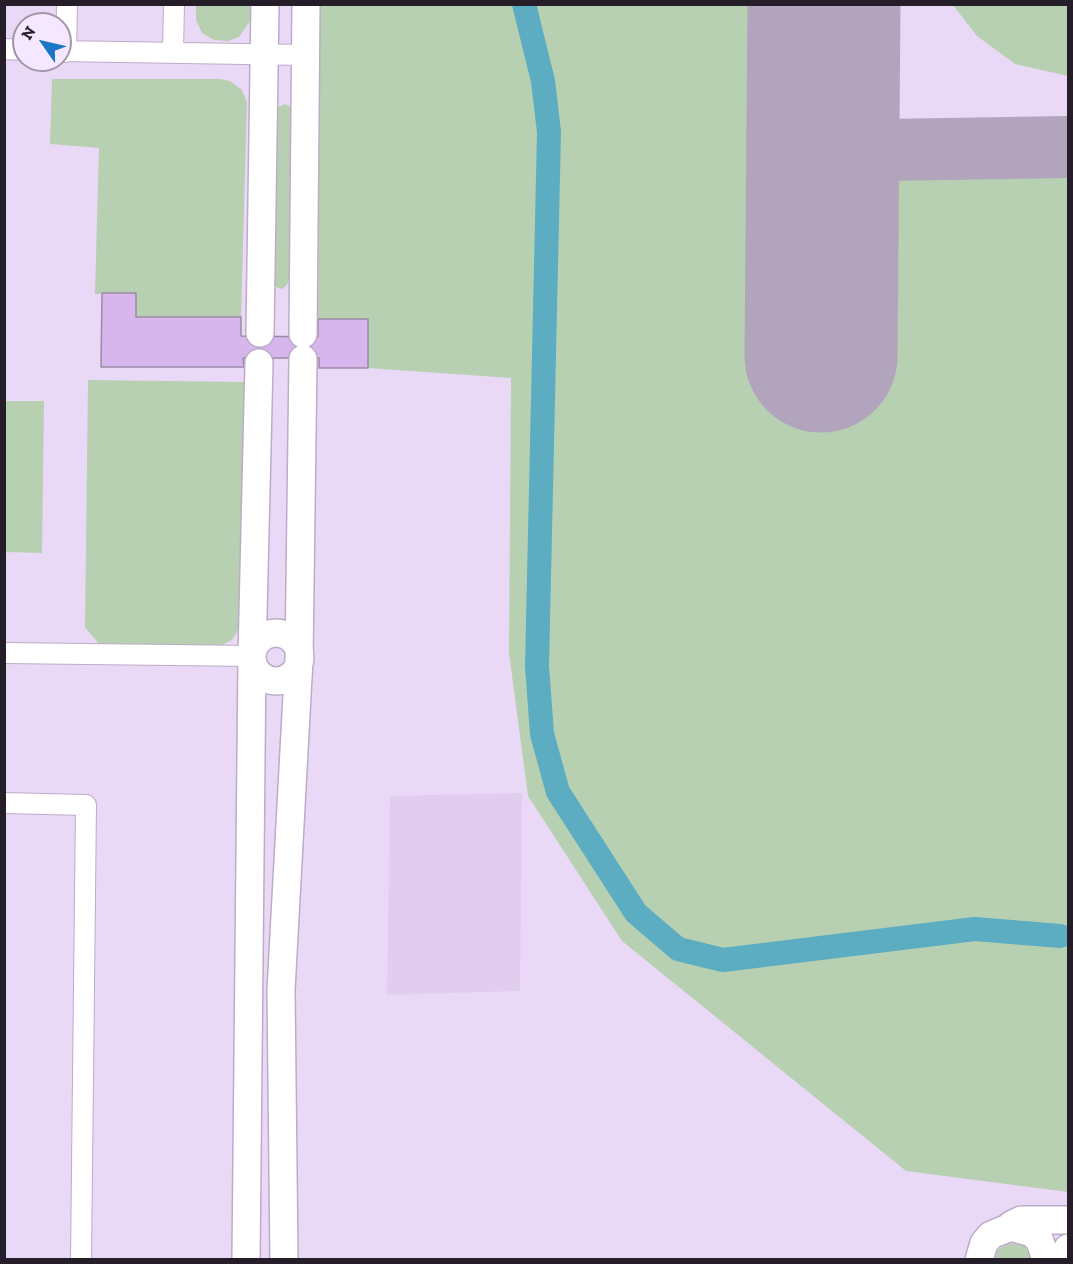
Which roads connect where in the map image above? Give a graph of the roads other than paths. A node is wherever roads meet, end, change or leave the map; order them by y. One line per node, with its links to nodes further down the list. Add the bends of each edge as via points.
1 (174, 4): 5 (street)
2 (265, 4): 6 (street)
3 (306, 4): 7 (street)
4 (72, 52): 5 (street)
5 (173, 52): 6 (street)
6 (265, 56): 7 (street); 8 (street)
7 (306, 56): 12 (street)
8 (260, 333)
9 (259, 363): 11 (street)
10 (4, 653): 11 (street)
11 (252, 656): 12 (street, via 262,678 278,682 293,674); 18 (street)
12 (299, 659): 19 (street, via 281,990)
13 (4, 802): 17 (street, via 86,804)
14 (1068, 1220): 15 (street, via 1021,1221)
15 (996, 1232): 20 (street); 21 (street, via 984,1243); 22 (street, via 1011,1227 1032,1233 1040,1241)
16 (1068, 1248): 23 (street)
17 (81, 1260)
18 (246, 1260)
19 (284, 1260)
20 (962, 1260)
21 (979, 1260)
22 (1046, 1260)
23 (1061, 1260)

